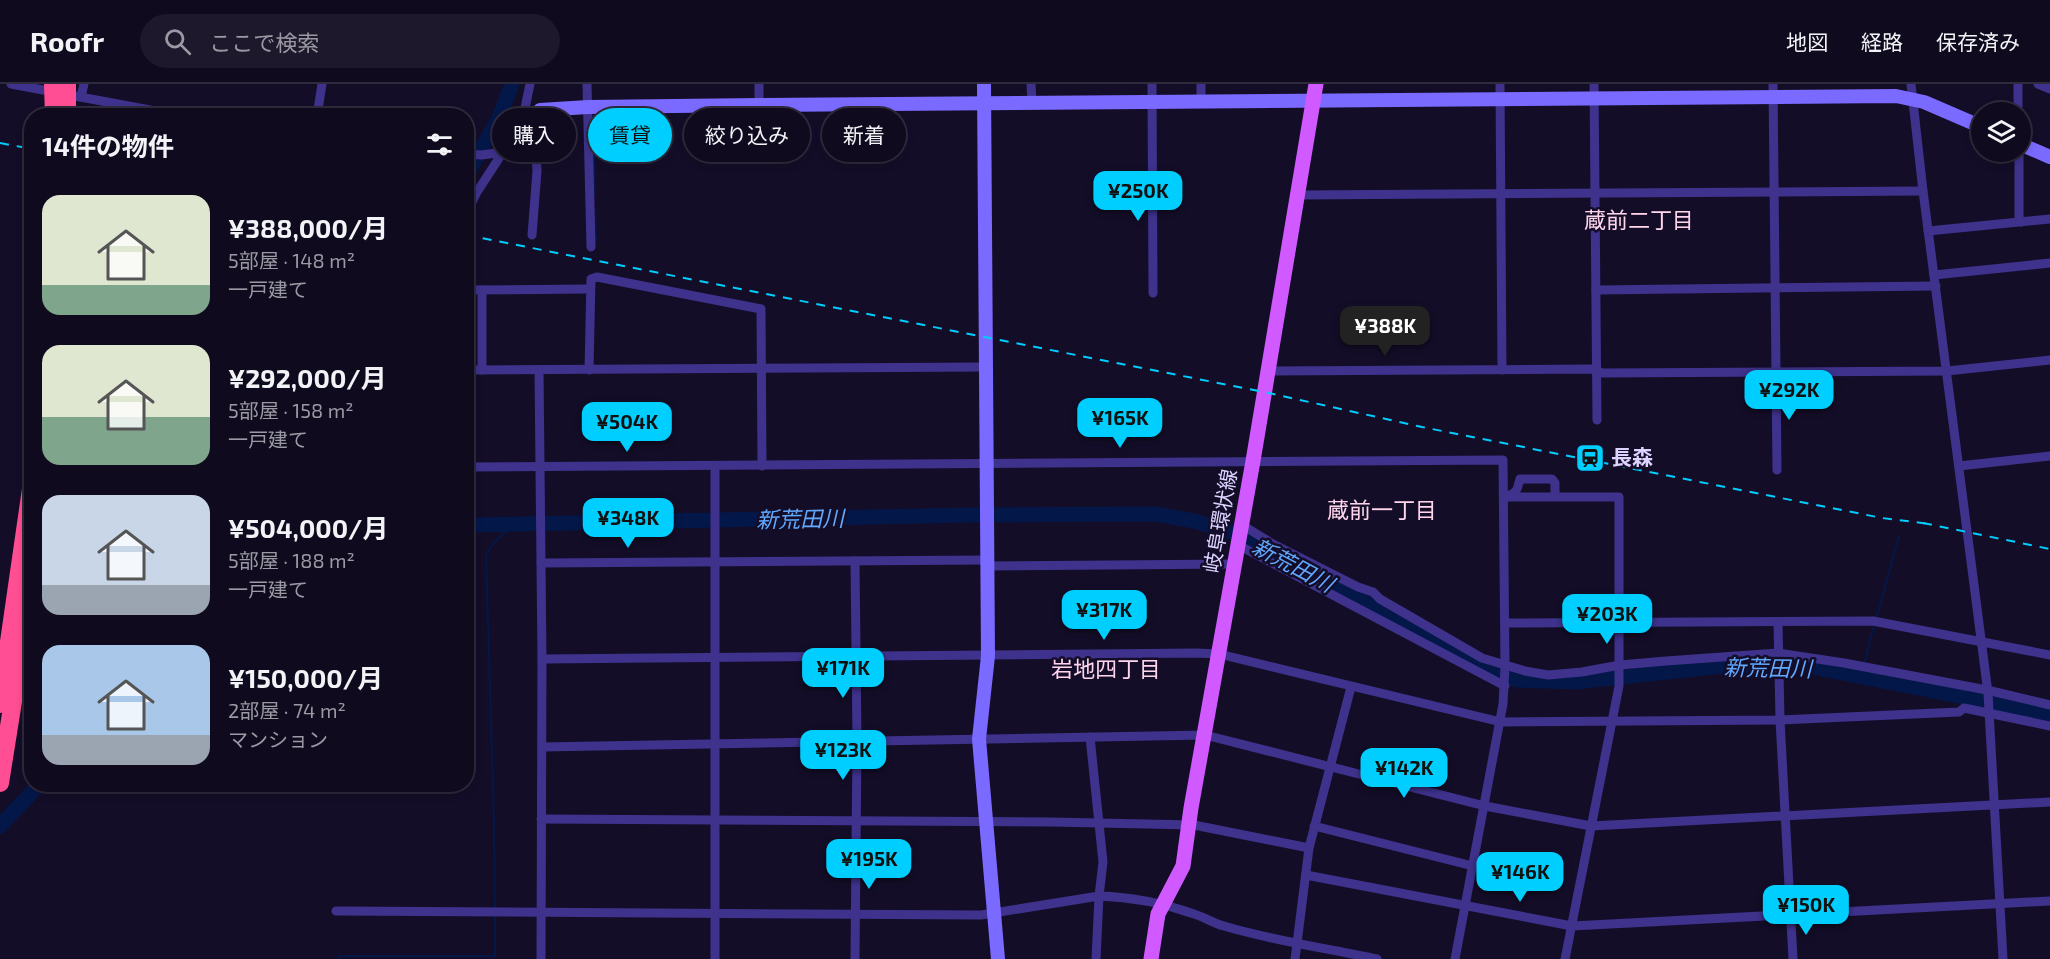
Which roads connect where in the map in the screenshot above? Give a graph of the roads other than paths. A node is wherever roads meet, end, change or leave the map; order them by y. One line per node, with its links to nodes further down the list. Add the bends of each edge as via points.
1 (11, 84): 21 (street)
2 (53, 84): 32 (highway, bridge)
3 (67, 84): 33 (highway, bridge)
4 (84, 84): 21 (street)
5 (322, 84): 35 (street)
6 (530, 84): 36 (street)
7 (587, 84): 31 (street)
8 (759, 84): 30 (street)
9 (984, 84): 28 (street)
10 (1031, 84): 29 (street)
11 (1152, 84): 26 (street)
12 (1201, 84): 24 (street)
13 (1316, 84): 25 (main road, 岐阜環状線)
14 (1500, 84): 23 (street)
15 (1594, 84): 22 (street)
16 (2018, 84): 27 (street)
17 (2038, 84): 18 (street)
18 (2050, 89)
19 (1773, 91): 20 (street, via 1896,96); 22 (street); 47 (street)
20 (1911, 91): 38 (street); 46 (street)
21 (81, 97): 34 (street)
22 (1594, 99): 23 (street); 48 (street)
23 (1500, 100): 25 (street); 49 (street)
24 (1201, 101): 25 (street); 26 (street)
25 (1314, 101): 50 (main road, 岐阜環状線)
26 (1152, 102): 29 (street); 65 (street)
27 (2018, 102)
28 (984, 103): 29 (street); 30 (street); 67 (street)
29 (1032, 103)
30 (759, 105): 31 (street)
31 (588, 107): 37 (street); 56 (street)
32 (54, 108)
33 (67, 108)
34 (139, 108)
35 (318, 108)
36 (525, 108)
37 (576, 109)
38 (1971, 121)
39 (2031, 149): 42 (street)
40 (474, 153): 41 (street)
41 (492, 153)
42 (2050, 157)
43 (494, 162): 51 (street)
44 (536, 162): 55 (street)
45 (2019, 162): 53 (street)
46 (1923, 191): 47 (street); 54 (street)
47 (1775, 192): 48 (street); 60 (street)
48 (1595, 193): 49 (street); 64 (street)
49 (1501, 194): 50 (street); 73 (street)
50 (1298, 195): 74 (main road, 岐阜環状線)
51 (474, 198)
52 (2050, 219): 53 (street)
53 (2021, 222): 54 (street)
54 (1928, 231): 58 (street)
55 (532, 235)
56 (591, 247)
57 (2050, 263): 58 (street)
58 (1934, 275): 59 (street)
59 (1936, 286): 60 (street); 76 (street)
60 (1775, 288): 64 (street); 77 (street)
61 (589, 289): 63 (street); 68 (street, via 591,279 597,277 761,309); 72 (street)
62 (474, 290): 63 (street)
63 (482, 290): 70 (street)
64 (1596, 290): 75 (street)
65 (1153, 293)
66 (2050, 360): 76 (street)
67 (986, 368): 68 (street); 81 (street)
68 (761, 369): 72 (street); 83 (street)
69 (474, 370): 70 (street)
70 (482, 370): 71 (street)
71 (539, 370): 72 (street); 86 (street)
72 (589, 370)
73 (1502, 370): 74 (street); 75 (street)
74 (1268, 371): 80 (main road, 岐阜環状線)
75 (1597, 371): 77 (street); 78 (street)
76 (1947, 371): 77 (street); 84 (street)
77 (1775, 372): 87 (street)
78 (1597, 420)
79 (2050, 456): 84 (street)
80 (1253, 461): 81 (street); 88 (street, via 1503,460); 90 (main road, 岐阜環状線)
81 (987, 464): 83 (street); 96 (street)
82 (715, 466): 83 (street); 86 (street); 94 (street)
83 (762, 466)
84 (1959, 466): 102 (street)
85 (474, 467): 86 (street)
86 (540, 467): 95 (street)
87 (1777, 470)
88 (1504, 496): 89 (street); 89 (street, via 1516,492 1520,479 1552,479); 99 (street)
89 (1555, 496): 98 (street, via 1620,496)
90 (1242, 525): 92 (main road, 岐阜環状線); 110 (street, via 1373,592 1482,658)
91 (24, 538): 115 (highway)
92 (1238, 544): 97 (main road, 岐阜環状線); 112 (street)
93 (855, 561): 94 (street); 96 (street); 105 (street)
94 (715, 562): 95 (street); 108 (street)
95 (541, 563): 109 (street)
96 (987, 563): 97 (street); 106 (street)
97 (1234, 564): 103 (main road, 岐阜環状線)
98 (1620, 622): 99 (street); 100 (street); 111 (street)
99 (1505, 623): 110 (street)
100 (1778, 623): 102 (street, via 1873,621); 104 (street)
101 (24, 633): 129 (highway)
102 (1981, 642): 107 (street); 114 (street)
103 (1219, 654): 106 (street); 113 (street); 122 (main road, 岐阜環状線)
104 (1778, 654): 111 (street); 114 (street); 118 (street)
105 (856, 656): 106 (street); 108 (street); 125 (street)
106 (988, 656): 124 (street)
107 (2050, 656)
108 (716, 658): 109 (street); 126 (street)
109 (542, 659): 127 (street)
110 (1505, 666): 111 (street, via 1548,675); 112 (street)
111 (1620, 667): 120 (street)
112 (1505, 684): 119 (street)
113 (1351, 687): 119 (street); 128 (street)
114 (1988, 691): 116 (street); 117 (street)
115 (0, 705)
116 (2050, 705)
117 (1989, 712): 118 (street, via 1964,708 1959,712); 121 (street); 131 (street)
118 (1780, 720): 120 (street); 133 (street)
119 (1501, 722): 120 (street); 132 (street)
120 (1611, 722): 141 (street)
121 (2050, 726)
122 (1205, 735): 123 (street); 128 (street); 139 (main road, 岐阜環状線)
123 (1090, 737): 124 (street); 138 (street)
124 (979, 739): 125 (street); 137 (street)
125 (857, 741): 126 (street); 136 (street)
126 (716, 744): 127 (street); 135 (street)
127 (542, 747): 134 (street)
128 (1330, 767): 132 (street); 140 (street)
129 (0, 783)
130 (2050, 802): 131 (street)
131 (1994, 805): 133 (street); 148 (street)
132 (1485, 806): 141 (street); 143 (street)
133 (1786, 817): 141 (street); 155 (street)
134 (542, 819): 135 (street); 151 (street)
135 (716, 820): 136 (street); 152 (street)
136 (856, 821): 137 (street); 153 (street)
137 (986, 822): 138 (street); 154 (street)
138 (1099, 823): 139 (street); 145 (street, via 1103,862)
139 (1189, 825): 142 (street); 147 (main road, 岐阜環状線, via 1183,866)
140 (1314, 826): 142 (street); 143 (street)
141 (1591, 826): 156 (street)
142 (1309, 848): 144 (street)
143 (1473, 866): 149 (street)
144 (1305, 874): 149 (street); 157 (street)
145 (1099, 896): 147 (street); 154 (street); 162 (street)
146 (2050, 901): 148 (street)
147 (1162, 904): 157 (street, via 1221,926); 163 (main road, 岐阜環状線)
148 (2000, 904): 155 (street); 169 (street)
149 (1465, 906): 156 (street); 166 (street)
150 (336, 911): 151 (street)
151 (541, 912): 152 (street); 158 (street)
152 (716, 913): 153 (street); 159 (street)
153 (855, 914): 154 (street); 160 (street)
154 (994, 915): 161 (street)
155 (1791, 915): 156 (street); 168 (street)
156 (1572, 926): 167 (street)
157 (1297, 942): 164 (street); 165 (street)
158 (541, 959)
159 (716, 959)
160 (855, 959)
161 (998, 959)
162 (1096, 959)
163 (1151, 959)
164 (1295, 959)
165 (1377, 959)
166 (1455, 959)
167 (1565, 959)
168 (1793, 959)
169 (2003, 959)

